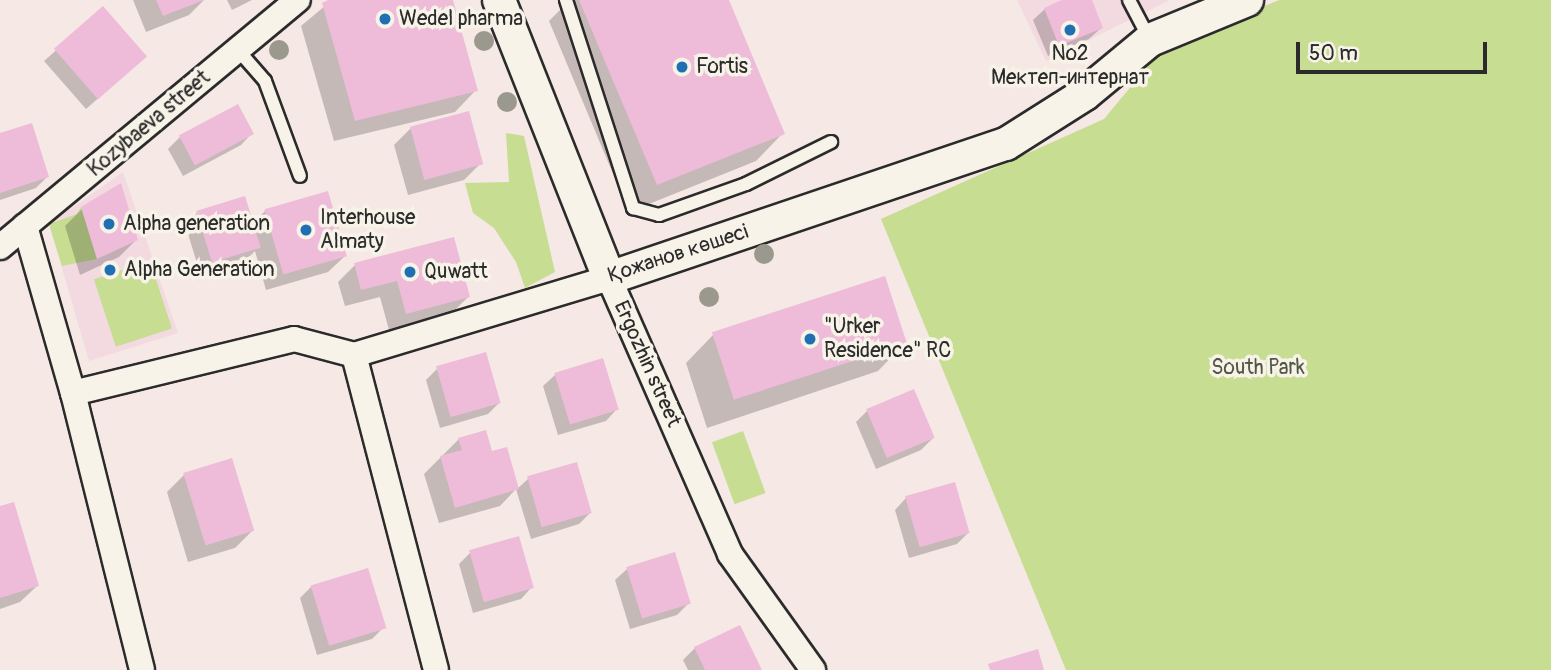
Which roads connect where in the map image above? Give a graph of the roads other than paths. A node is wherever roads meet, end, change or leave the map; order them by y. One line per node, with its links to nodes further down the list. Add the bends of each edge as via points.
1 (298, 0): 7 (street, Kozybaeva street)
2 (499, 0): 12 (street, Ergozhin street)
3 (566, 0): 8 (lane, via 633,208 659,215 746,184)
4 (1129, 0): 6 (lane)
5 (1247, 0): 6 (street, Қожанов көшесі)
6 (1150, 40): 12 (street, Қожанов көшесі, via 1085,94 1006,144)
7 (238, 50): 9 (lane, via 265,81); 10 (street, Kozybaeva street)
8 (831, 142)
9 (300, 176)
10 (25, 226): 11 (street, Kozybaeva street); 14 (street)
11 (0, 247)
12 (609, 278): 13 (street, Қожанов көшесі); 17 (street, Ergozhin street, via 730,554)
13 (354, 355): 14 (street, via 295,339); 16 (street)
14 (73, 393): 15 (street)
15 (142, 670)
16 (436, 670)
17 (813, 670)

